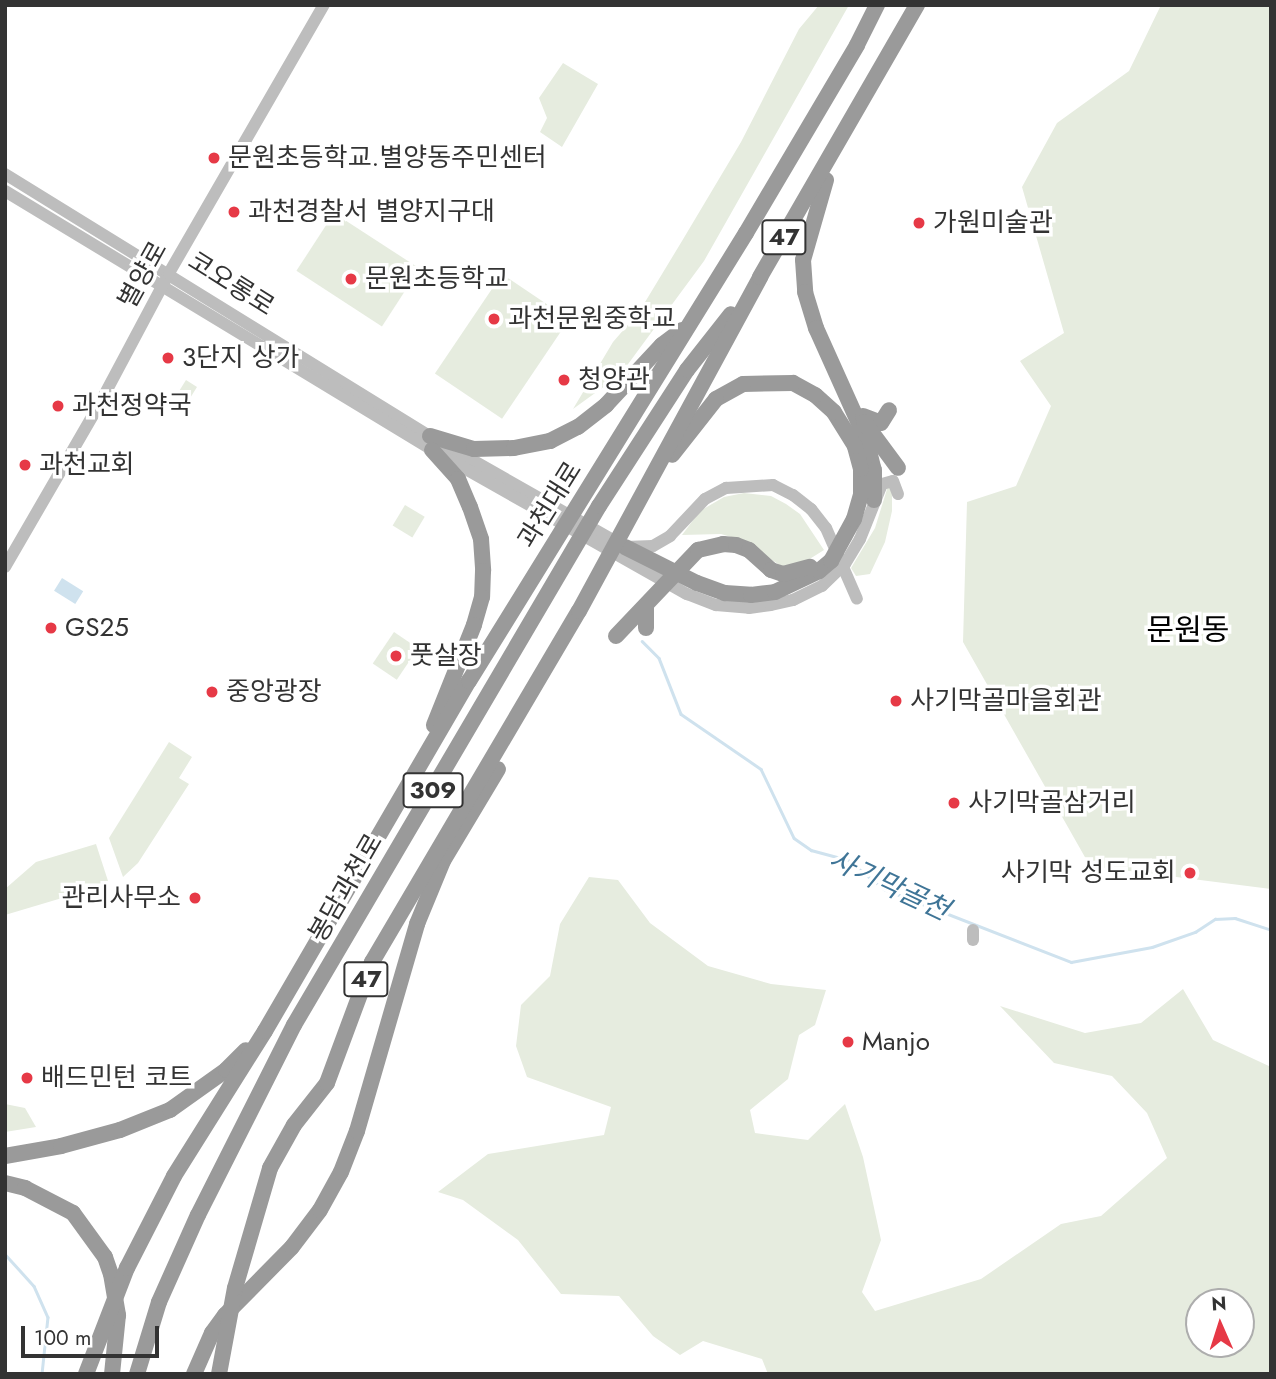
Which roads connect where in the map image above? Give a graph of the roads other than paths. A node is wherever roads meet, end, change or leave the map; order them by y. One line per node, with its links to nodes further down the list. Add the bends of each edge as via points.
1 (324, 5): 7 (street, 별양로)
2 (877, 5): 10 (highway, 과천대로 / 47)
3 (917, 5): 4 (highway, 47)
4 (835, 151): 8 (highway, 47); 12 (highway, via 803,260 805,292 816,328)
5 (5, 174): 7 (street, 코오롱로)
6 (5, 191): 9 (street)
7 (169, 273): 9 (street, 별양로); 13 (street, 코오롱로)
8 (760, 277): 17 (highway, 47); 32 (highway, 봉담과천로 / 309, via 687,370 599,506 294,1025 198,1215 159,1302)
9 (161, 288): 13 (street); 20 (street, 별양로)
10 (689, 324): 13 (highway, via 662,345 606,405 550,441 474,449); 26 (highway, 과천대로 / 47)
11 (889, 410): 12 (highway, via 881,423)
12 (855, 412): 14 (highway); 16 (highway, via 874,470)
13 (431, 443): 16 (street, via 687,594 716,605 771,605 822,586 845,564); 19 (street); 26 (highway, via 458,480 470,507 481,539 483,570 474,625)
14 (898, 468)
15 (898, 494): 16 (street, via 889,480)
16 (874, 500)
17 (628, 521): 18 (highway, via 716,399 743,384 793,383 834,412 855,446 861,495 855,519); 23 (highway, 47)
18 (837, 540): 19 (highway, via 831,561 819,571 775,592 751,596 697,583); 19 (street, via 793,495 773,485 751,485 726,488 705,499 670,536 653,546); 21 (street); 22 (highway, via 821,561 792,573 771,570 749,550 723,544 698,550)
19 (625, 547)
20 (5, 567)
21 (857, 599)
22 (646, 606): 24 (highway); 25 (highway)
23 (579, 611): 33 (highway, via 568,648 443,861 403,962 369,1092 341,1172 292,1247 212,1333); 34 (highway, 47, via 389,929 327,1083 288,1135 271,1168 239,1274)
24 (646, 628)
25 (616, 636)
26 (421, 760): 27 (highway, 과천대로 / 47)
27 (265, 1031): 28 (highway, 47, via 226,1070 170,1110 120,1130); 30 (highway, 47, via 174,1176 127,1268)
28 (5, 1156)
29 (7, 1183): 31 (highway, via 73,1213 92,1236 111,1274 118,1315)
30 (86, 1374)
31 (112, 1374)
32 (137, 1374)
33 (194, 1374)
34 (219, 1374)

